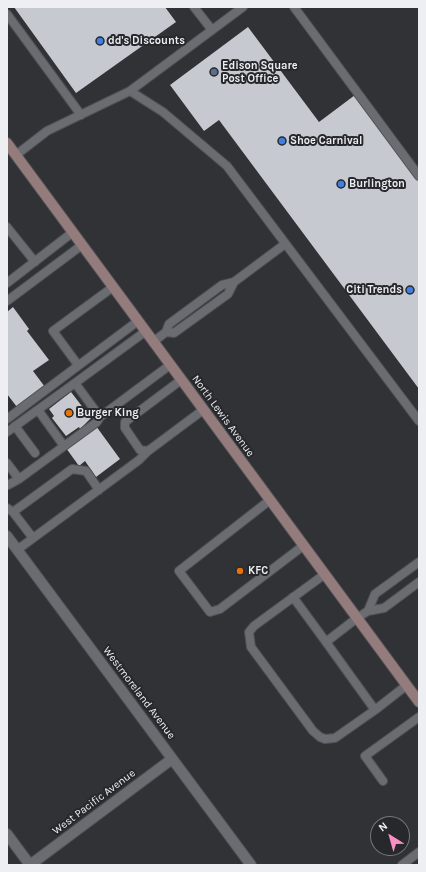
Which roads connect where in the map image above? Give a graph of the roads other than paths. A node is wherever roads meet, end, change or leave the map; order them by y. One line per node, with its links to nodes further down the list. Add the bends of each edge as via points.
1 (194, 7): 5 (lane)
2 (243, 7): 5 (lane)
3 (294, 7): 10 (lane)
4 (7, 14): 7 (lane)
5 (212, 30): 6 (lane)
6 (130, 91): 7 (lane); 13 (lane, via 163,112 227,166)
7 (81, 115): 9 (lane, via 47,131)
8 (7, 143): 9 (main road, North Lewis Avenue)
9 (16, 155): 12 (main road, North Lewis Avenue)
10 (419, 176)
11 (7, 227): 15 (lane)
12 (72, 232): 14 (main road, North Lewis Avenue); 15 (lane)
13 (286, 244): 21 (lane, via 234,282 222,286 169,324 166,332); 30 (lane)
14 (82, 245): 17 (main road, North Lewis Avenue); 18 (lane)
15 (35, 262): 16 (lane)
16 (7, 282)
17 (113, 287): 19 (main road, North Lewis Avenue); 22 (lane, via 53,331)
18 (7, 301)
19 (138, 321): 20 (main road, North Lewis Avenue); 22 (lane)
20 (146, 331): 21 (main road, North Lewis Avenue); 25 (lane)
21 (153, 342): 23 (main road, North Lewis Avenue)
22 (78, 365): 29 (lane)
23 (170, 365): 24 (main road, North Lewis Avenue); 28 (lane)
24 (182, 380): 27 (main road, North Lewis Avenue); 34 (lane, via 125,422 125,428 140,450)
25 (75, 383): 26 (lane); 28 (lane)
26 (38, 410): 31 (lane); 33 (lane)
27 (203, 410): 34 (lane); 40 (main road, North Lewis Avenue)
28 (100, 417): 33 (lane, via 97,422)
29 (7, 419)
30 (419, 421)
31 (15, 426): 32 (lane); 35 (lane)
32 (7, 432)
33 (64, 446): 37 (lane)
34 (148, 451): 39 (lane)
35 (35, 453)
36 (7, 463): 37 (lane)
37 (19, 479): 38 (lane)
38 (7, 485)
39 (99, 490): 41 (lane, via 86,472 72,469); 43 (lane)
40 (270, 500): 44 (main road, North Lewis Avenue); 44 (lane, via 179,571 210,612 220,609)
41 (10, 510): 43 (lane)
42 (7, 536): 45 (street, Westmoreland Avenue)
43 (33, 538): 45 (lane)
44 (304, 546): 47 (main road, North Lewis Avenue)
45 (17, 550): 57 (street, Westmoreland Avenue)
46 (419, 562): 50 (lane, via 375,594)
47 (325, 574): 49 (lane); 51 (main road, North Lewis Avenue)
48 (419, 582): 50 (lane, via 384,608)
49 (293, 597): 52 (lane); 55 (lane, via 249,632 249,640 255,654 320,737 335,738)
50 (368, 611): 51 (lane)
51 (356, 618): 52 (lane); 53 (main road, North Lewis Avenue)
52 (326, 642): 55 (lane)
53 (406, 685): 54 (main road, North Lewis Avenue); 55 (lane)
54 (419, 702)
55 (375, 710)
56 (419, 717): 58 (lane, via 365,756)
57 (172, 759): 61 (street, West Pacific Avenue); 62 (street, Westmoreland Avenue)
58 (383, 781)
59 (7, 834): 61 (street)
60 (419, 852): 63 (lane)
61 (30, 865)
62 (251, 865)
63 (402, 865)

